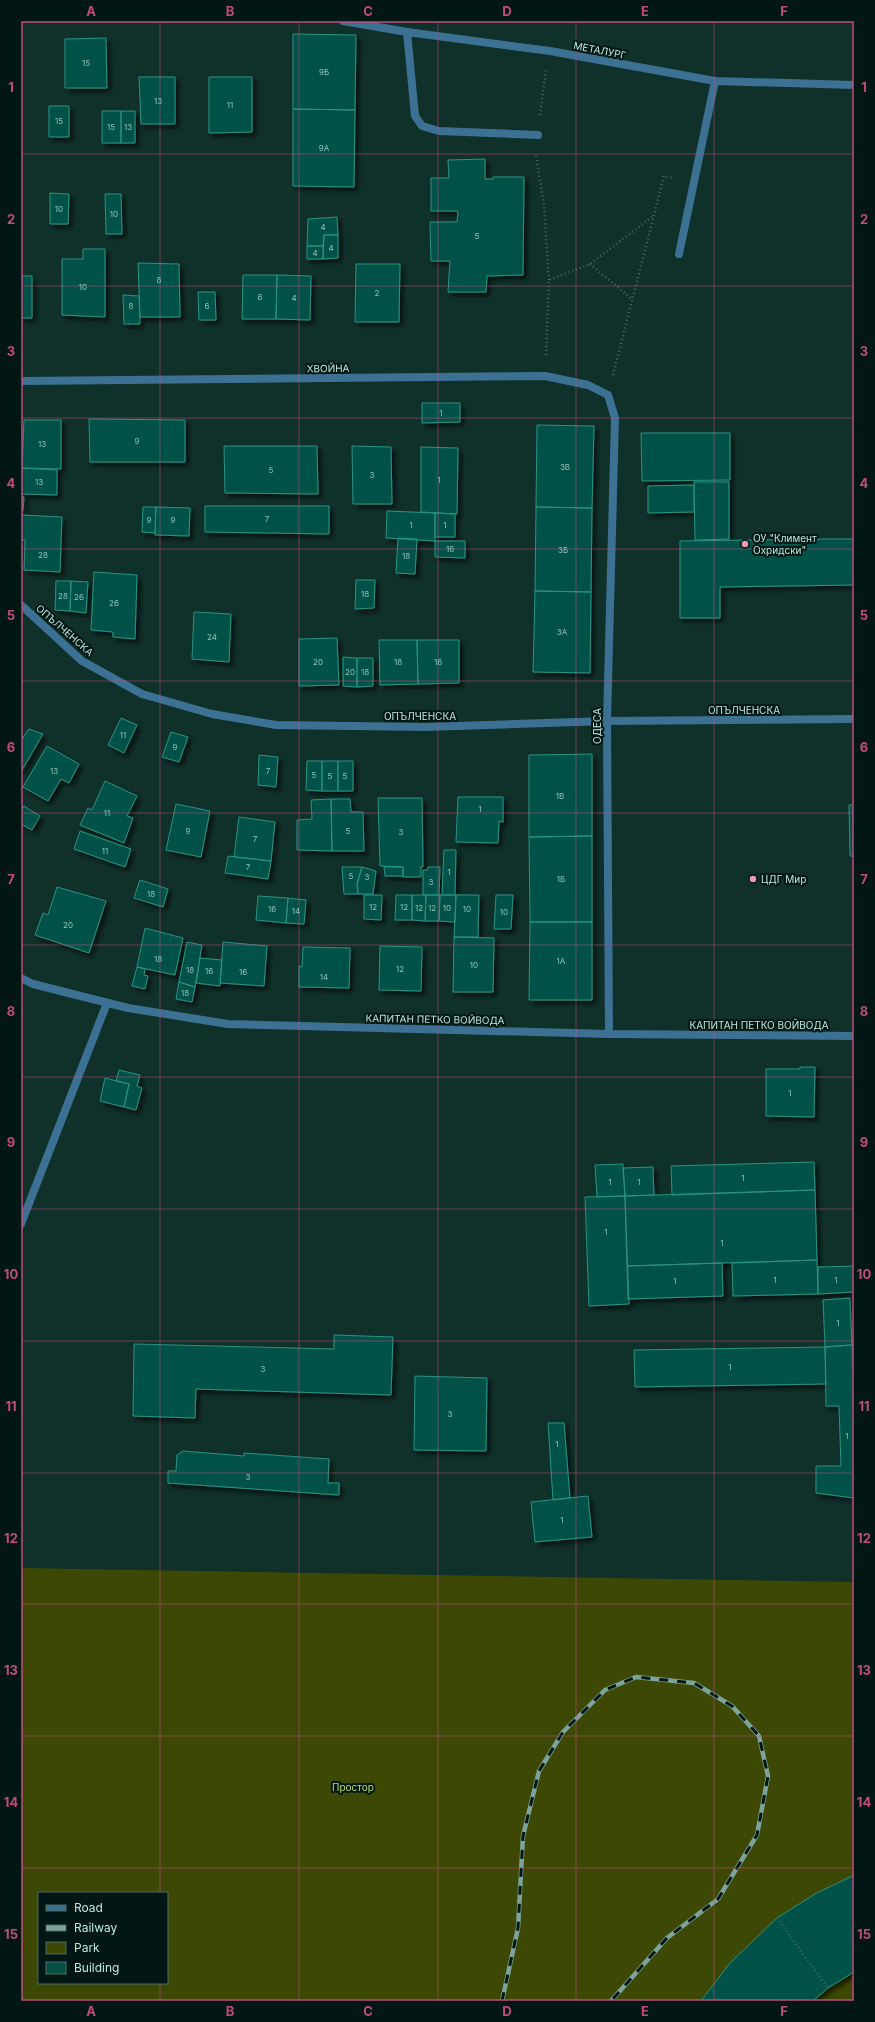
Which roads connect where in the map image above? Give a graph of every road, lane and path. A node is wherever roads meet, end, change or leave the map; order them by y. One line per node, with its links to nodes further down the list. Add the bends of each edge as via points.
1 (343, 21): 2 (street, МЕТАЛУРГ)
2 (407, 32): 3 (street, МЕТАЛУРГ); 6 (street, via 415,116 422,126 439,131)
3 (550, 51): 4 (street, МЕТАЛУРГ); 6 (path, via 542,88)
4 (715, 81): 5 (street, МЕТАЛУРГ); 7 (street)
5 (854, 85)
6 (538, 135): 11 (path, via 536,155 544,206)
7 (693, 182): 8 (path, via 664,176); 9 (street)
8 (652, 217): 10 (path); 12 (path)
9 (679, 254)
10 (590, 264): 11 (path); 12 (path)
11 (549, 280): 13 (path)
12 (632, 299): 15 (path)
13 (545, 376): 14 (street, ХВОЙНА); 15 (street, ХВОЙНА, via 588,385)
14 (21, 382)
15 (608, 395): 18 (street, ОДЕСА, via 615,418)
16 (21, 605): 18 (street, ОПЪЛЧЕНСКА, via 82,661 142,694 212,714 276,725 426,727)
17 (854, 719): 18 (street, ОПЪЛЧЕНСКА)
18 (607, 721): 21 (street, ОДЕСА)
19 (21, 978): 20 (street, КАПИТАН ПЕТКО ВОЙВОДА, via 33,984)
20 (107, 1002): 21 (street, КАПИТАН ПЕТКО ВОЙВОДА, via 128,1008 228,1024); 23 (street)
21 (609, 1034): 22 (street, КАПИТАН ПЕТКО ВОЙВОДА)
22 (854, 1036)
23 (21, 1224)
24 (777, 1918): 25 (path)
25 (828, 1988)

